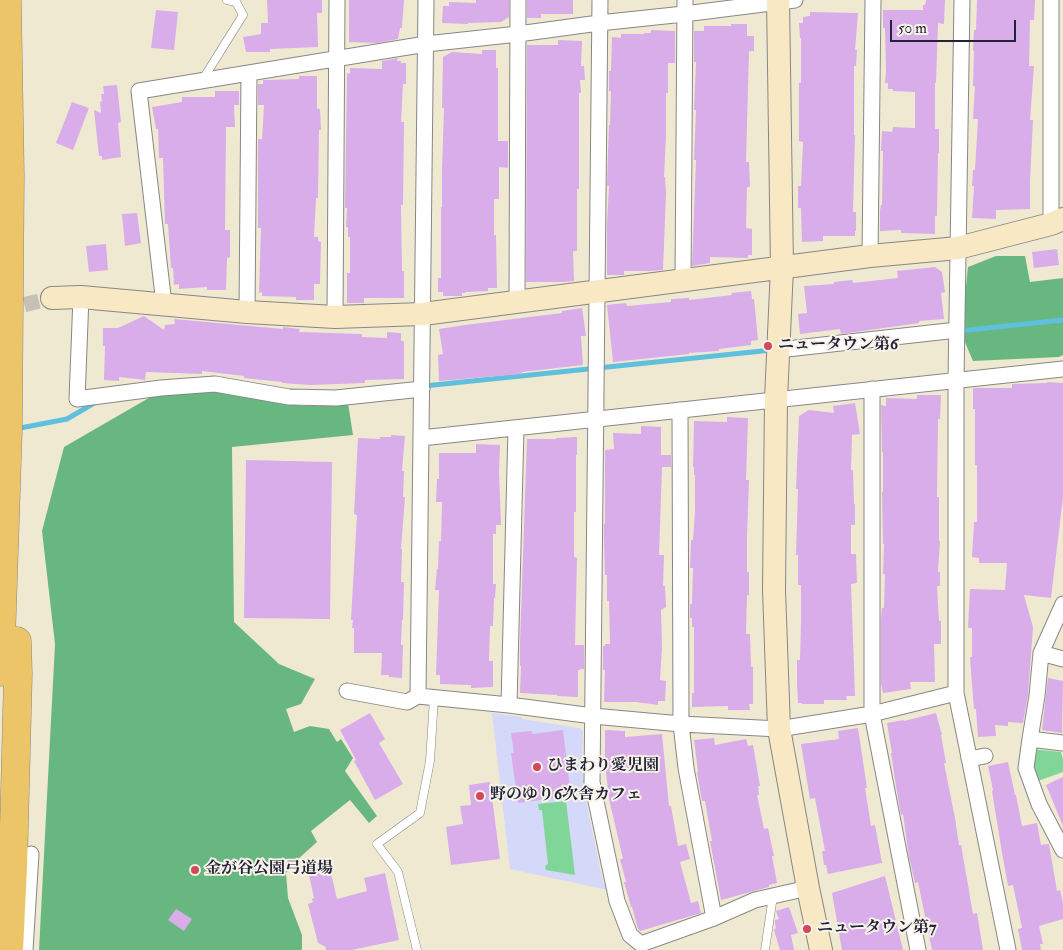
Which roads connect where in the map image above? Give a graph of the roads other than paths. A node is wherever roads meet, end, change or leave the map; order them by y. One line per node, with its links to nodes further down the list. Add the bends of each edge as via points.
1 (7, 0): 41 (highway, via 10,175)
2 (227, 0): 17 (lane, via 236,2 243,15)
3 (337, 0): 15 (street)
4 (426, 0): 14 (street)
5 (518, 0): 13 (street)
6 (600, 0): 12 (street)
7 (873, 0): 20 (street)
8 (962, 0): 19 (street)
9 (1051, 0): 18 (street)
10 (784, 1): 11 (street); 21 (street)
11 (684, 7): 12 (street); 22 (street)
12 (600, 23): 13 (street); 23 (street)
13 (518, 34): 14 (street); 26 (street)
14 (426, 44): 15 (street); 29 (street)
15 (336, 58): 16 (street); 30 (street)
16 (249, 73): 17 (street); 28 (street)
17 (202, 81): 27 (street, via 139,91)
18 (1057, 221): 19 (street)
19 (958, 248): 20 (street); 31 (street)
20 (870, 256): 21 (street)
21 (782, 268): 22 (street); 32 (street)
22 (683, 281): 23 (street)
23 (597, 291): 26 (street); 39 (street)
24 (81, 297): 25 (street); 27 (street); 35 (street, via 77,399 215,384 289,397 336,398)
25 (52, 298)
26 (517, 302): 29 (street)
27 (164, 304): 28 (street)
28 (248, 312): 30 (street)
29 (422, 314): 30 (street); 35 (street)
30 (335, 317)
31 (956, 330): 32 (street); 34 (street)
32 (778, 350): 37 (street)
33 (1063, 368): 34 (street)
34 (956, 380): 36 (street); 48 (street)
35 (422, 389): 42 (street)
36 (872, 389): 37 (street); 52 (street)
37 (776, 399): 38 (street); 55 (street, via 774,590)
38 (680, 410): 39 (street); 54 (street)
39 (596, 419): 40 (street); 53 (street)
40 (516, 428): 42 (street); 51 (street)
41 (8, 429): 46 (highway); 65 (highway, via 18,674)
42 (421, 438): 49 (street)
43 (1063, 604): 44 (street)
44 (1041, 653): 45 (street); 57 (street, via 1037,696)
45 (1063, 659)
46 (0, 672)
47 (347, 691): 49 (street, via 407,702)
48 (956, 694): 52 (street); 59 (street)
49 (418, 696): 50 (street)
50 (434, 698): 51 (street); 67 (lane, via 430,762 420,813 377,844 398,872)
51 (509, 705): 53 (street)
52 (872, 714): 55 (street); 70 (street)
53 (593, 716): 54 (street); 64 (street, via 592,782 617,901 630,935 641,944)
54 (681, 724): 55 (street); 64 (street)
55 (779, 729): 62 (street)
56 (1063, 742): 57 (street)
57 (1024, 748): 60 (street, via 1026,768 1039,804)
58 (985, 756): 59 (street)
59 (969, 759): 71 (street)
60 (1063, 850)
61 (31, 854): 66 (street)
62 (808, 888): 63 (street); 69 (street)
63 (773, 896): 64 (street, via 755,900); 68 (lane)
64 (714, 918)
65 (9, 950)
66 (25, 950)
67 (417, 950)
68 (765, 950)
69 (821, 950)
70 (918, 950)
71 (1008, 950)

